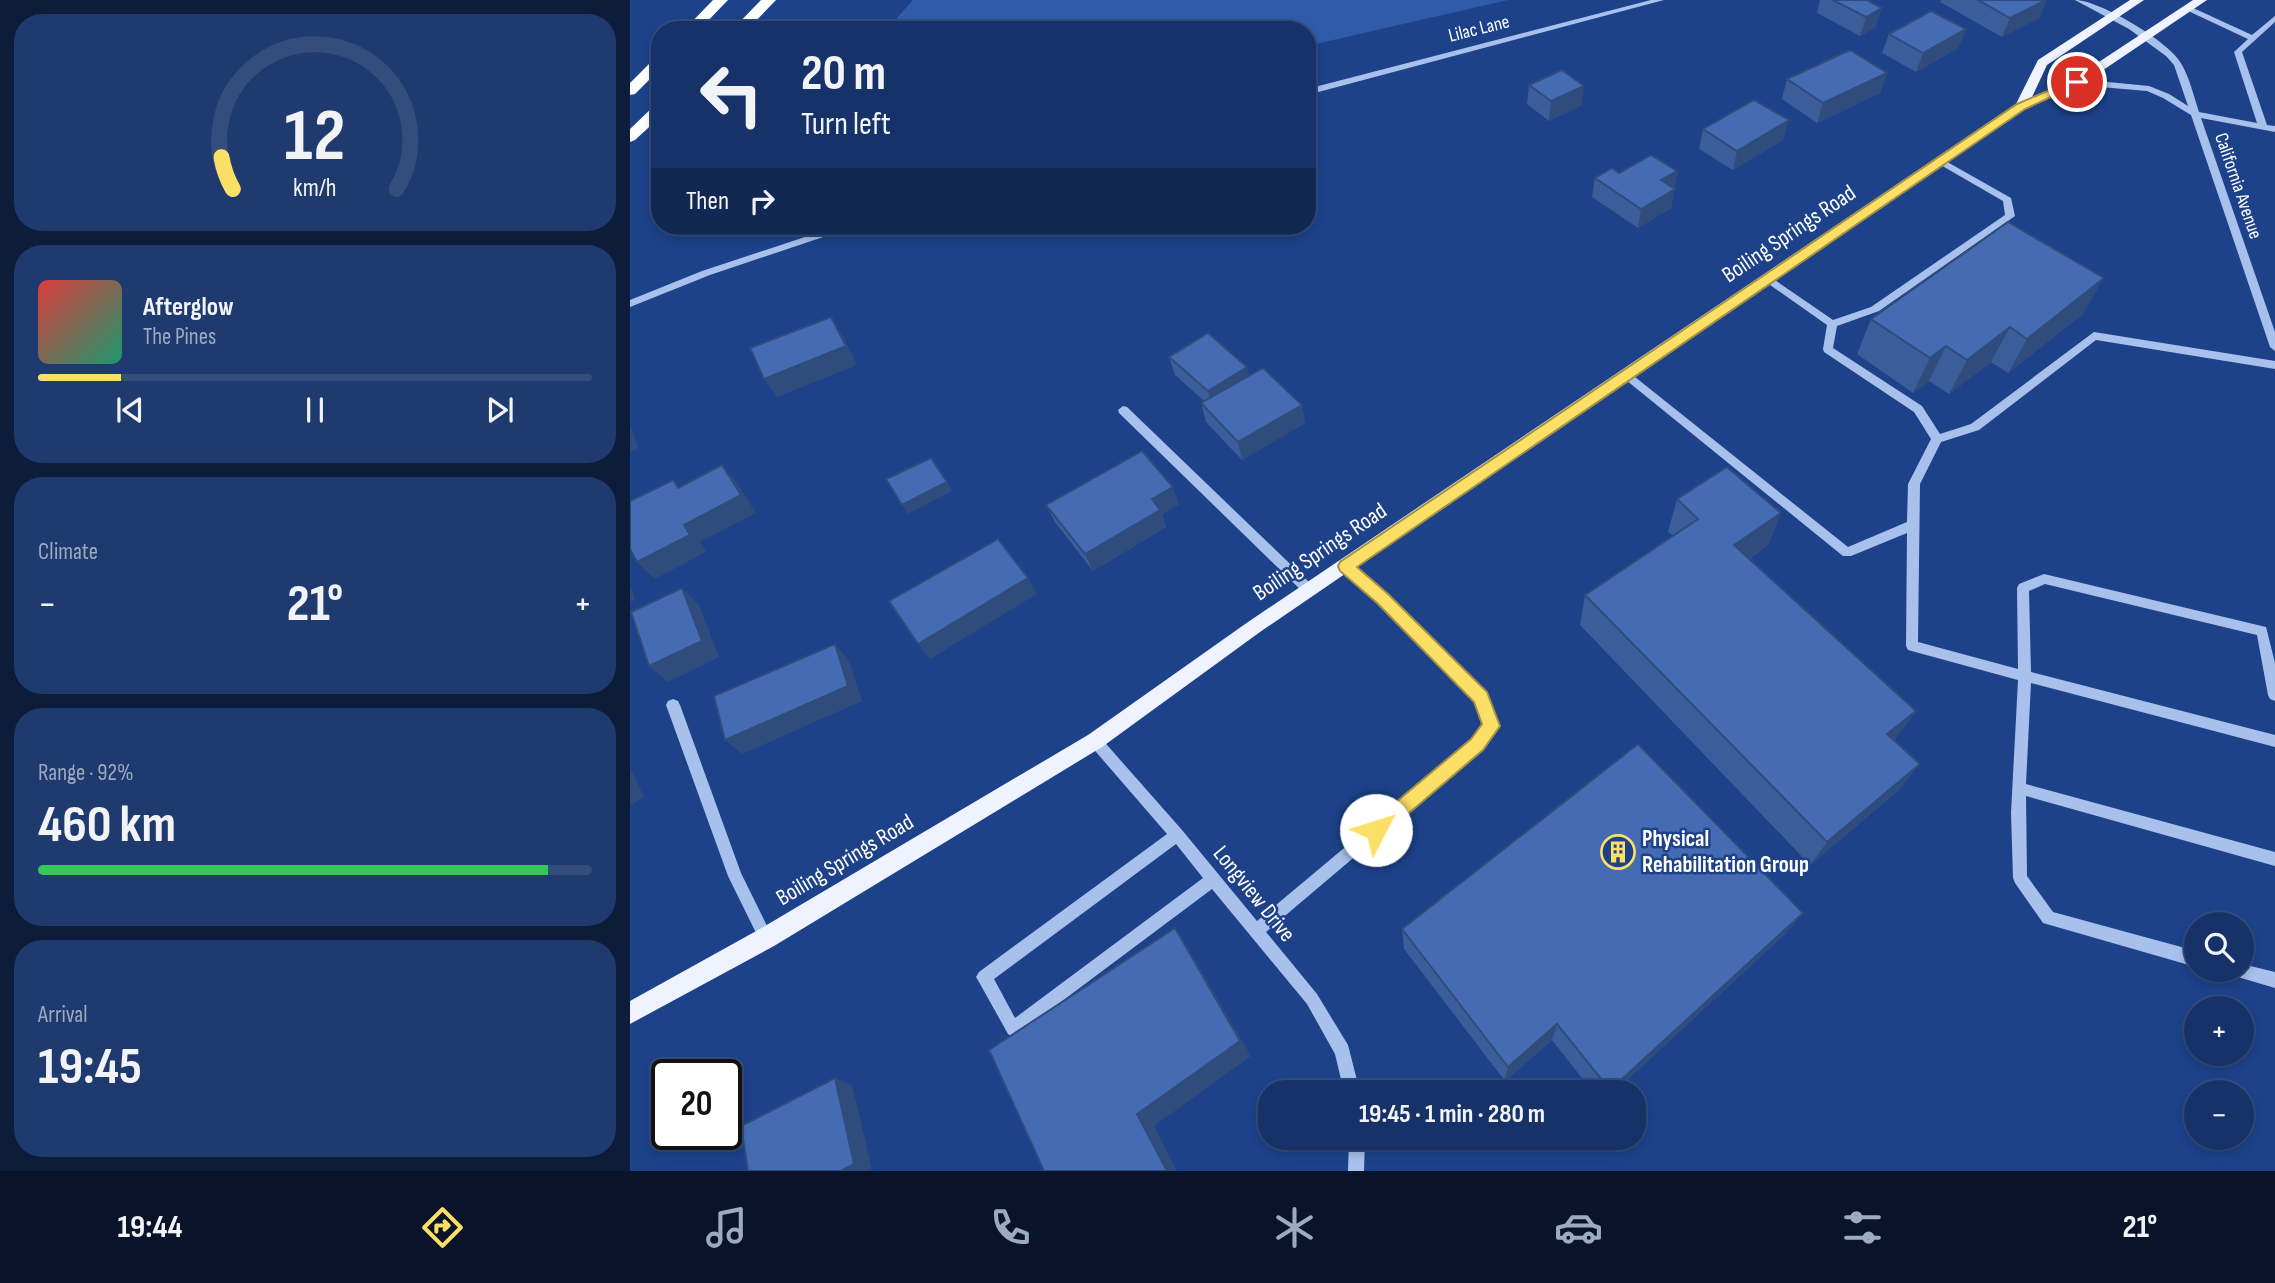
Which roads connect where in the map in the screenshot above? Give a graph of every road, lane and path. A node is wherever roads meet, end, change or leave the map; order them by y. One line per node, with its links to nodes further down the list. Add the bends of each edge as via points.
1 (721, 0): 10 (highway)
2 (769, 0): 11 (highway)
3 (1660, 0): 16 (street, Lilac Lane)
4 (2079, 0): 8 (street)
5 (2138, 0): 8 (main road, Boiling Springs Road)
6 (2201, 0): 7 (main road, Boiling Springs Road)
7 (2188, 9): 12 (main road, Boiling Springs Road); 13 (street)
8 (2112, 17): 12 (street); 18 (main road, Boiling Springs Road, via 2042,62)
9 (2275, 18): 13 (street)
10 (700, 21)
11 (747, 21)
12 (2146, 38): 15 (main road, Boiling Springs Road); 19 (street, California Avenue, via 2178,64)
13 (2253, 38): 21 (street, via 2238,52)
14 (651, 70): 17 (highway)
15 (2077, 82): 18 (main road, Boiling Springs Road); 19 (street, California Avenue, via 2148,89)
16 (1316, 90)
17 (630, 91)
18 (2021, 106): 24 (main road, Boiling Springs Road)
19 (2195, 114): 21 (street); 29 (street, California Avenue)
20 (651, 117): 23 (highway)
21 (2263, 127): 22 (street)
22 (2275, 129)
23 (630, 137)
24 (1942, 162): 26 (main road, Boiling Springs Road); 28 (street, via 2008,200 2010,216 1875,309)
25 (821, 235): 27 (street)
26 (1768, 280): 28 (street); 31 (main road, Boiling Springs Road)
27 (630, 304)
28 (1832, 324): 33 (street, via 1828,349 1918,409)
29 (2275, 347)
30 (2275, 365): 33 (street, via 2094,336 1975,426)
31 (1626, 376): 34 (street, via 1847,553); 35 (main road, Boiling Springs Road)
32 (1123, 410): 36 (street)
33 (1937, 439): 34 (street, via 1914,484)
34 (1913, 524): 37 (street, via 1912,646)
35 (1345, 566): 36 (main road, Boiling Springs Road); 46 (street, via 1481,697 1491,726 1477,745)
36 (1309, 590): 40 (main road, Boiling Springs Road)
37 (2025, 676): 38 (street, via 2023,588 2044,579 2262,631); 41 (street); 42 (street)
38 (2275, 695)
39 (673, 705): 47 (street, via 736,876)
40 (1095, 741): 43 (street, Longview Drive); 47 (main road, Boiling Springs Road)
41 (2275, 741)
42 (2019, 788): 44 (street); 48 (street, via 2020,878 2048,918)
43 (1177, 835): 45 (street, Longview Drive); 45 (street, via 984,977 1013,1029)
44 (2275, 859)
45 (1213, 880): 46 (street, Longview Drive)
46 (1255, 932): 52 (street, Longview Drive, via 1312,999 1342,1051)
47 (766, 938): 51 (main road, Boiling Springs Road)
48 (2184, 956)
49 (2254, 975): 50 (street)
50 (2275, 980)
51 (630, 1013)
52 (1349, 1080)
53 (1357, 1150): 54 (street)
54 (1356, 1171)

